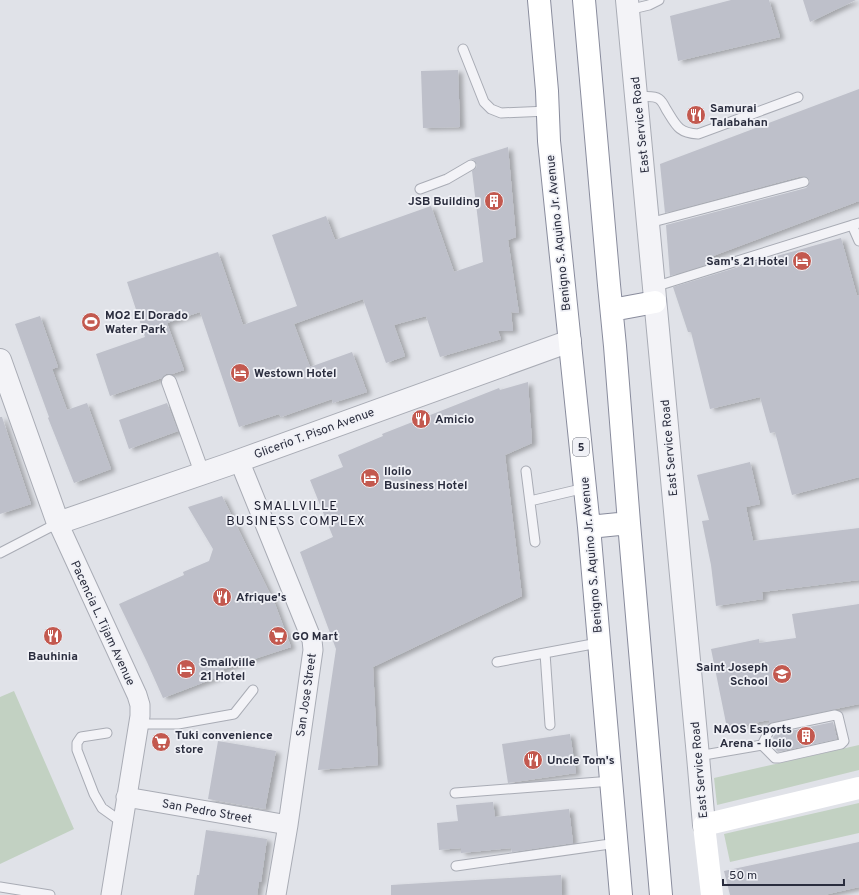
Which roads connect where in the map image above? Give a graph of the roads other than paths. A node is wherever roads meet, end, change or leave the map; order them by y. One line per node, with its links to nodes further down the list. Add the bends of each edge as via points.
1 (539, 0): 9 (main road, Benigno S. Aquino Jr. Avenue / 5)
2 (584, 0): 17 (main road)
3 (659, 0): 4 (lane)
4 (649, 2): 5 (lane)
5 (628, 5): 7 (street, East Service Road)
6 (463, 49): 9 (lane, via 484,102 491,109 501,113)
7 (637, 97): 8 (lane, via 658,99 682,131 698,134); 13 (street, East Service Road)
8 (798, 97)
9 (548, 111): 18 (main road, Benigno S. Aquino Jr. Avenue / 5)
10 (471, 165): 12 (lane, via 447,179)
11 (804, 182): 13 (lane)
12 (420, 189)
13 (649, 223): 16 (street, East Service Road)
14 (856, 224): 15 (lane); 16 (lane)
15 (859, 241)
16 (654, 294): 17 (main road); 39 (street, East Service Road)
17 (612, 310): 27 (main road)
18 (570, 341): 21 (street, Glicerio T. Pison Avenue); 24 (main road, Benigno S. Aquino Jr. Avenue / 5)
19 (0, 360): 26 (street, Pacencia L. Tijam Avenue)
20 (169, 382): 23 (street)
21 (239, 460): 23 (street, Glicerio T. Pison Avenue); 46 (street, San Jose Street, via 312,640 313,650)
22 (526, 470): 25 (lane)
23 (202, 473): 26 (street, Glicerio T. Pison Avenue)
24 (585, 488): 25 (lane); 28 (main road, Benigno S. Aquino Jr. Avenue / 5)
25 (530, 501): 29 (lane)
26 (58, 523): 30 (lane); 35 (street, Pacencia L. Tijam Avenue, via 137,695 140,705)
27 (629, 523): 28 (main road); 54 (main road)
28 (589, 527): 31 (main road, Benigno S. Aquino Jr. Avenue / 5)
29 (535, 542)
30 (0, 553)
31 (598, 643): 32 (lane); 40 (main road, Benigno S. Aquino Jr. Avenue / 5)
32 (545, 653): 33 (lane); 36 (lane)
33 (497, 662)
34 (253, 690): 35 (lane, via 234,714 178,724)
35 (139, 724): 43 (street, Pacencia L. Tijam Avenue)
36 (550, 725)
37 (107, 733): 44 (lane, via 81,737 77,742 77,750 102,808)
38 (762, 745): 38 (lane, via 775,758 779,758 841,744 844,741 838,716 835,715 773,728); 39 (lane)
39 (698, 756): 45 (street, East Service Road)
40 (612, 782): 42 (lane); 47 (main road, Benigno S. Aquino Jr. Avenue / 5)
41 (859, 788): 45 (main road)
42 (456, 793)
43 (126, 797): 44 (street, Pacencia L. Tijam Avenue); 46 (street, San Pedro Street)
44 (123, 823): 51 (street, Pacencia L. Tijam Avenue)
45 (704, 824): 55 (main road, East Service Road)
46 (288, 825): 52 (street, San Jose Street)
47 (617, 843): 48 (lane); 53 (main road, Benigno S. Aquino Jr. Avenue / 5)
48 (456, 866)
49 (0, 887): 50 (lane)
50 (50, 895)
51 (111, 895)
52 (276, 895)
53 (621, 895)
54 (661, 895)
55 (712, 895)

